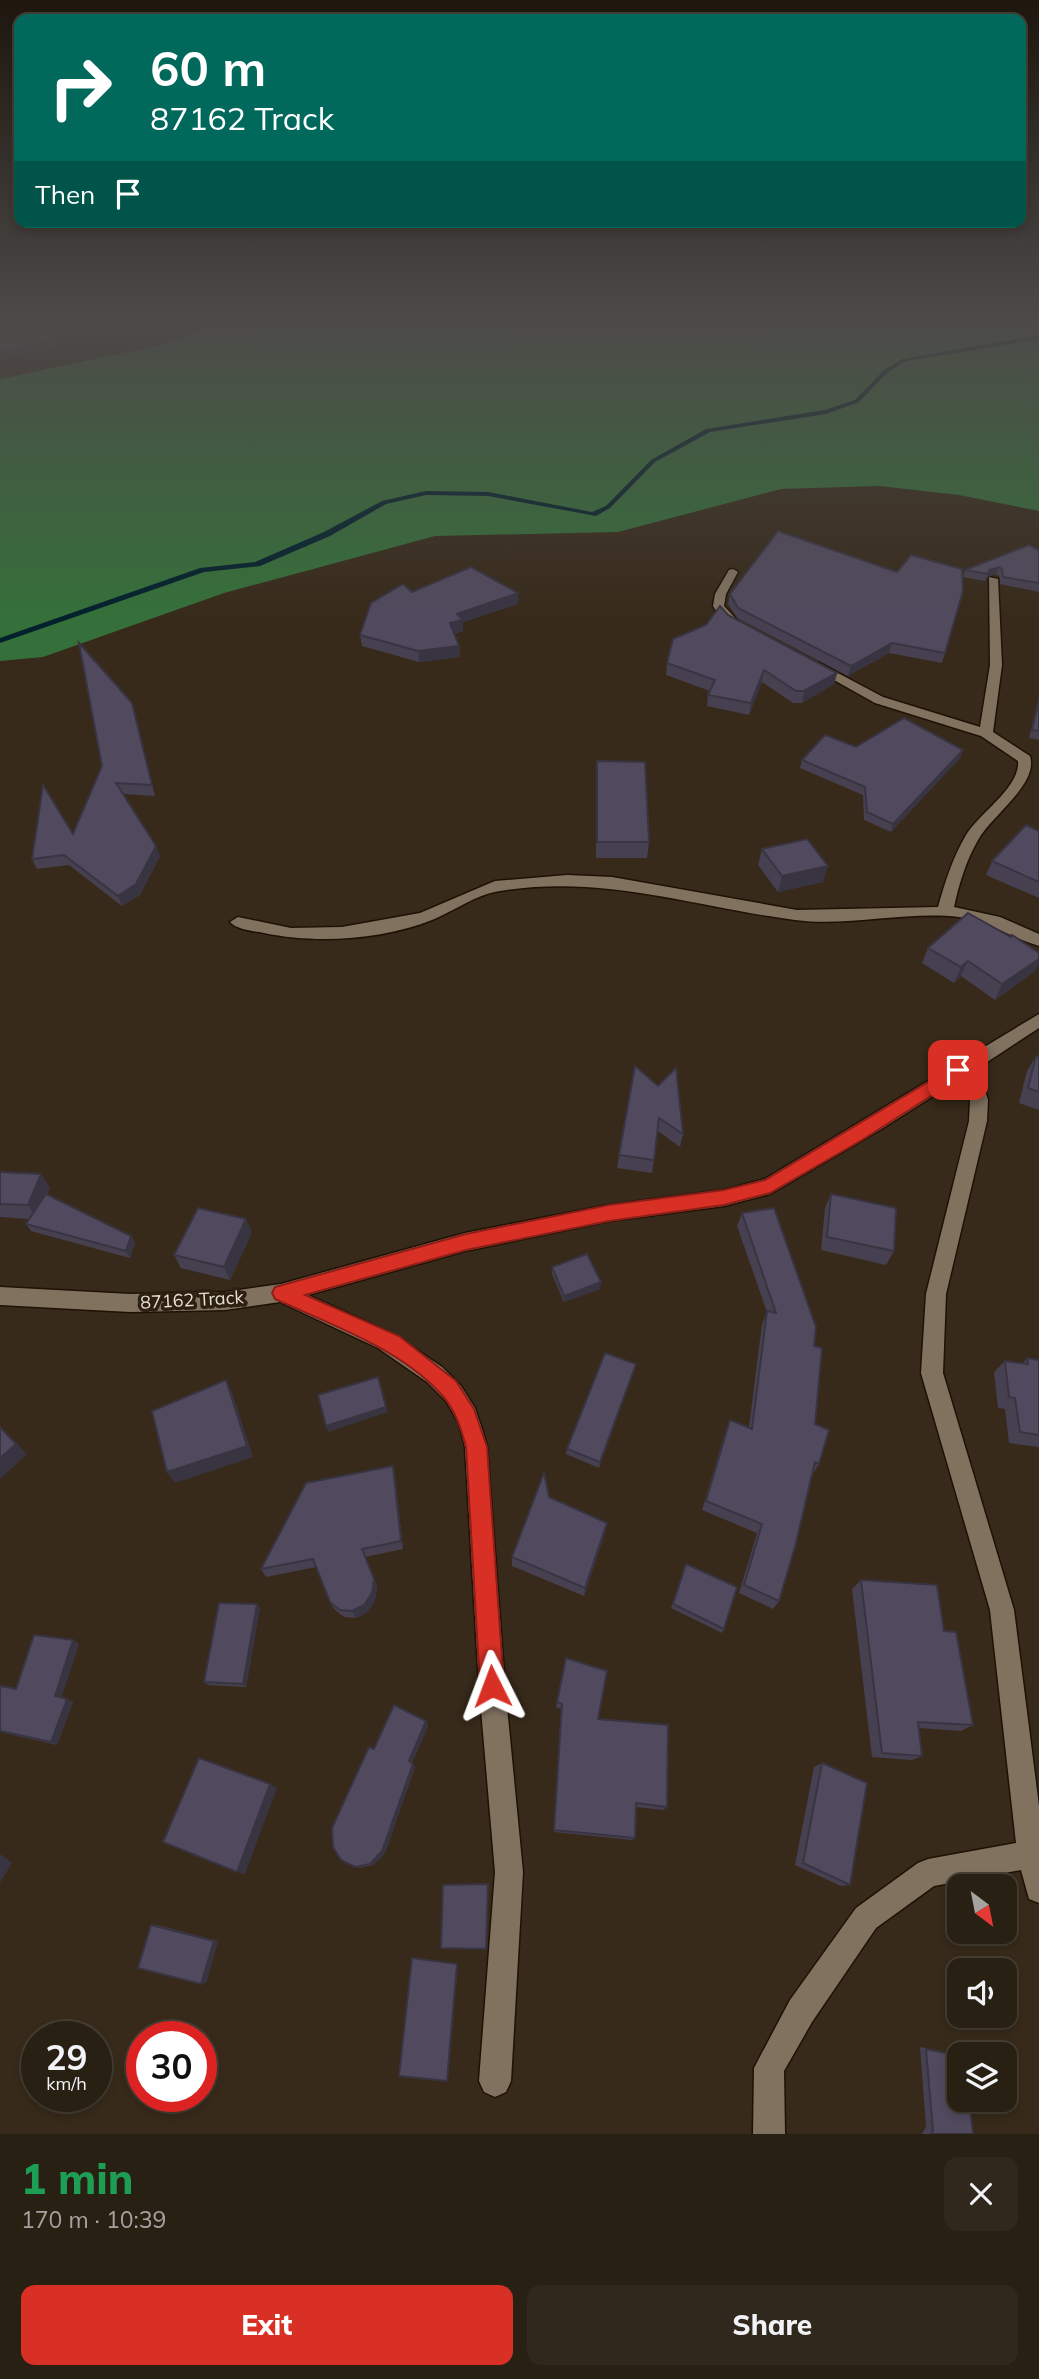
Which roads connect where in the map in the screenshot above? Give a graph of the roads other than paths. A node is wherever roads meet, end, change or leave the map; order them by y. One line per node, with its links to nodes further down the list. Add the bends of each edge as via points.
1 (733, 572): 3 (street, via 719,595 719,609)
2 (993, 579): 5 (street, via 996,665)
3 (753, 634)
4 (804, 660): 5 (street, via 879,701)
5 (986, 733): 6 (street, via 1025,758 1027,766 1015,789 981,823 961,859)
6 (945, 912): 7 (street, via 787,914 612,883 567,880 495,886 424,917 342,932 291,933); 8 (street, via 985,918)
7 (238, 922)
8 (1039, 940)
9 (1039, 1020): 10 (street, 87162 Track)
10 (968, 1065): 11 (street, 87162 Track, via 770,1186 466,1242); 13 (street, via 979,1100 978,1121 936,1294 932,1373 1002,1610)
11 (281, 1293): 12 (street, 87162 Track, via 225,1301 130,1303); 15 (street, via 392,1343 418,1363 449,1388 467,1416 476,1447 509,1872)
12 (0, 1296)
13 (1031, 1854): 14 (street); 16 (street, via 929,1873 866,1918 801,2011 769,2068)
14 (1039, 1889)
15 (495, 2081)
16 (769, 2134)

